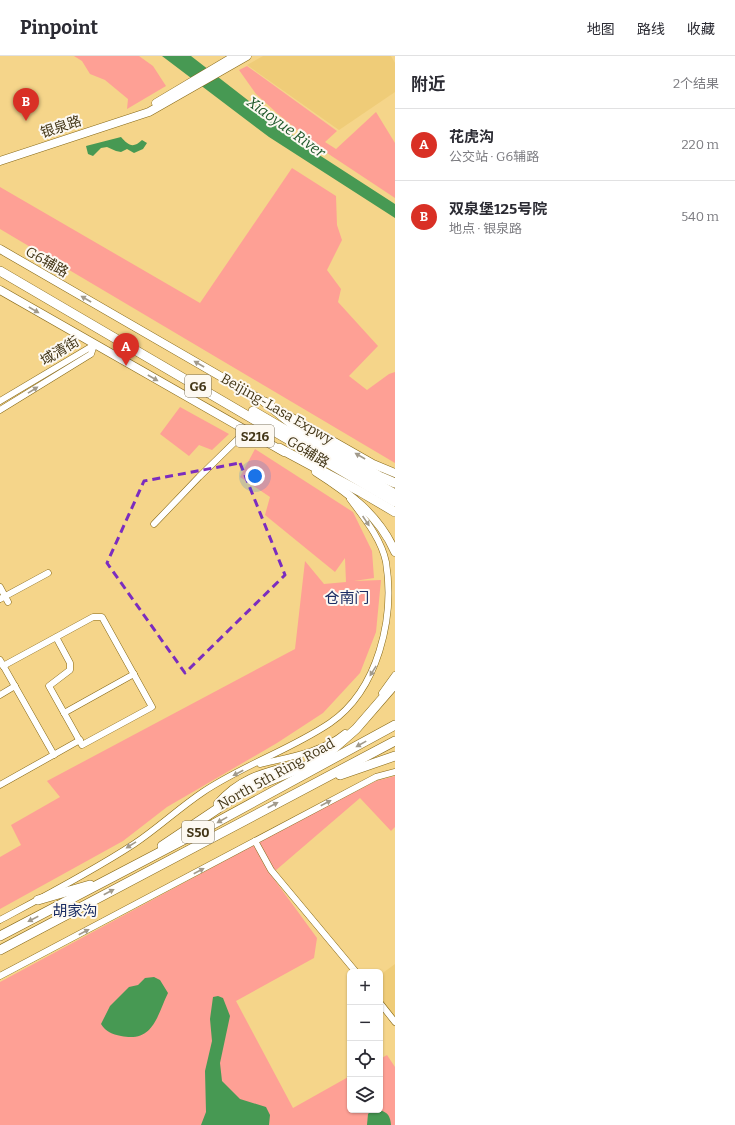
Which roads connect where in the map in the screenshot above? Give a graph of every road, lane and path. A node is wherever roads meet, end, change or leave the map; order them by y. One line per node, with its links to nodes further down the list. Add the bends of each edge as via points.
1 (236, 56): 3 (main road, 银泉路)
2 (247, 56): 3 (main road, 银泉路)
3 (224, 66): 4 (main road, 银泉路, via 131,118)
4 (0, 161)
5 (0, 249): 11 (main road, G6辅路 / S216, one-way to 5)
6 (0, 265): 18 (highway, Beijing-Lasa Expwy / G6)
7 (0, 271): 19 (highway, Beijing-Lasa Expwy / G6)
8 (0, 290): 9 (main road, G6辅路 / S216, one-way to 9)
9 (94, 344): 10 (street, 域清街); 12 (street, 域清街, one-way to 9, via 91,354); 13 (main road, G6辅路 / S216, one-way to 13)
10 (0, 401)
11 (265, 402): 15 (main road, G6辅路 / S216, one-way to 11); 16 (highway, via 293,425)
12 (0, 410)
13 (246, 431): 14 (main road, G6辅路 / S216); 21 (street)
14 (279, 448): 17 (main road, G6辅路 / S216); 20 (highway)
15 (395, 474)
16 (395, 484)
17 (343, 489): 22 (main road, G6辅路 / S216, via 364,506 387,536); 41 (street, one-way to 41, via 376,537 386,562 390,602 384,644 377,663 355,698 330,722)
18 (395, 494)
19 (395, 502)
20 (395, 512)
21 (154, 524)
22 (395, 552)
23 (48, 573): 25 (street)
24 (0, 587): 25 (street)
25 (5, 599)
26 (56, 637): 28 (street); 29 (street, via 93,617 102,617); 35 (street, via 70,663 70,670 49,686)
27 (0, 660): 28 (street)
28 (4, 666): 32 (street)
29 (134, 674): 35 (street); 37 (street, via 152,707 82,745)
30 (395, 675): 33 (street)
31 (395, 684): 33 (highway)
32 (15, 686): 34 (street); 39 (street)
33 (385, 692): 41 (street, via 340,737 306,753); 46 (highway, via 339,746 306,762 259,775 241,783 228,792 210,813)
34 (0, 695)
35 (64, 712): 37 (street)
36 (395, 725): 46 (highway, North 5th Ring Road / S50, one-way to 46)
37 (80, 740): 39 (street)
38 (395, 741): 44 (highway, North 5th Ring Road / S50)
39 (54, 755): 43 (street)
40 (395, 756): 44 (highway)
41 (251, 766): 47 (street, one-way to 47, via 204,792 134,844)
42 (395, 772): 45 (street, one-way to 42, via 376,777)
43 (0, 785)
44 (298, 791): 50 (highway, North 5th Ring Road / S50, one-way to 44)
45 (255, 841): 51 (street, via 271,870); 52 (street, one-way to 45)
46 (111, 879): 47 (highway); 49 (highway, North 5th Ring Road / S50, one-way to 49)
47 (38, 900): 48 (street)
48 (0, 920)
49 (0, 936)
50 (0, 950)
51 (354, 969)
52 (0, 976)
53 (382, 1005): 54 (street)
54 (395, 1022)

